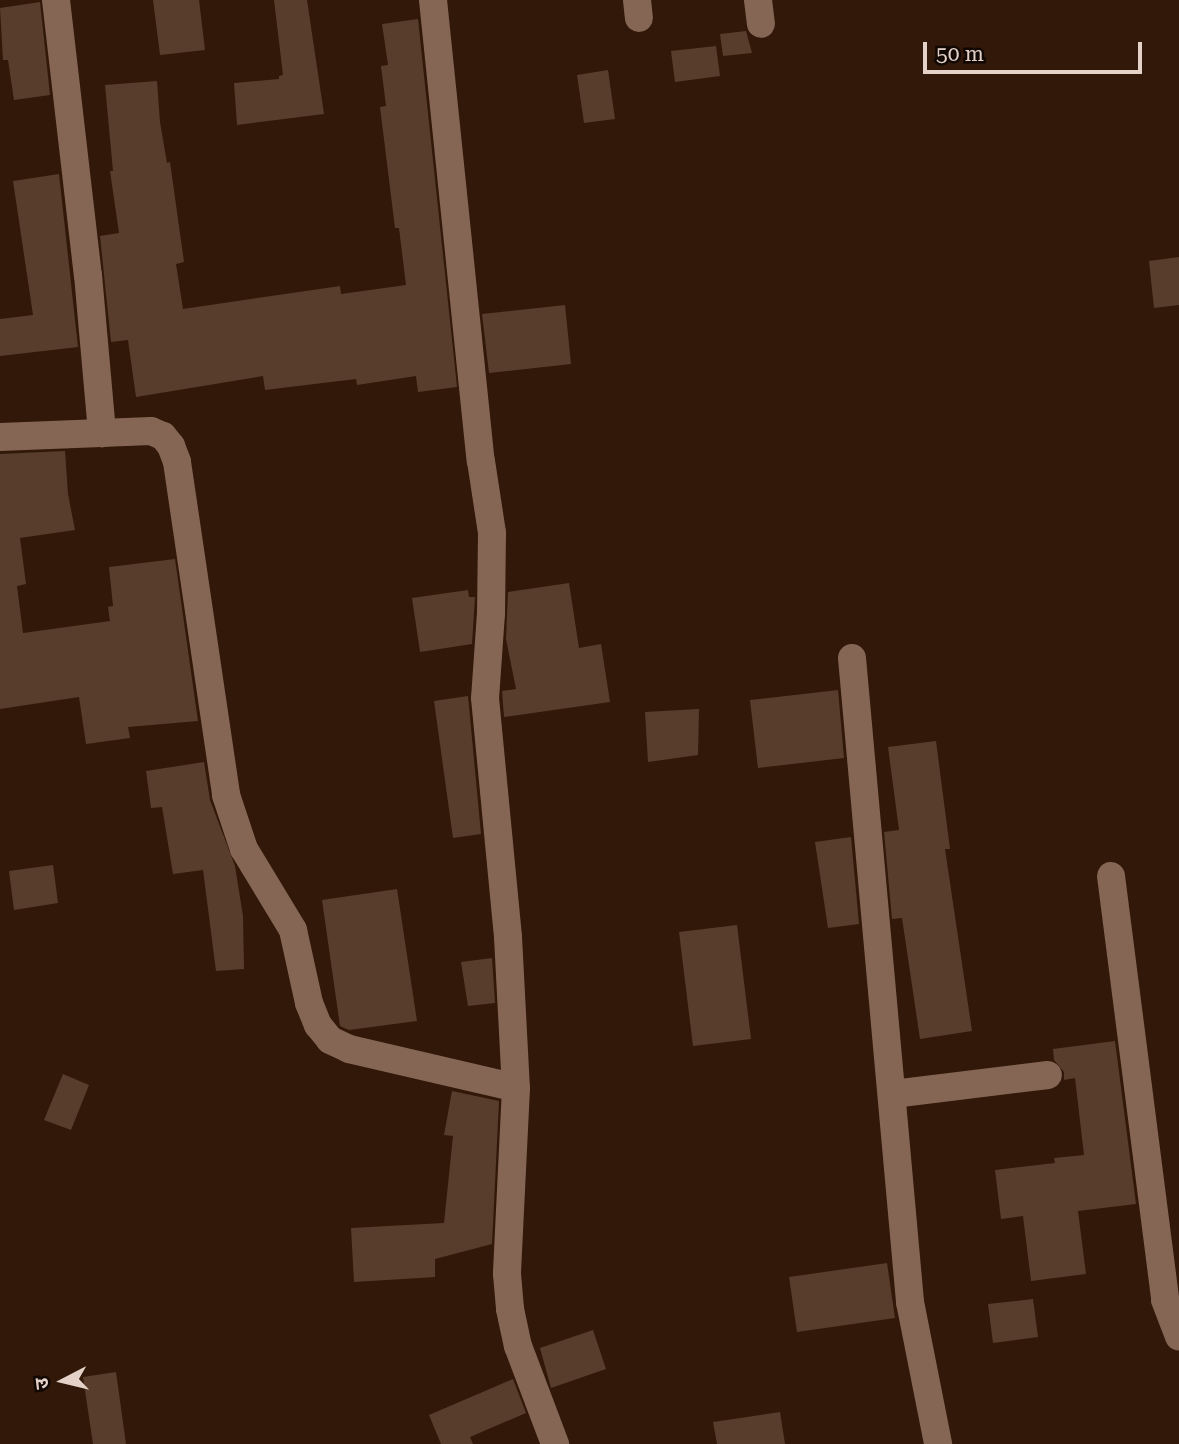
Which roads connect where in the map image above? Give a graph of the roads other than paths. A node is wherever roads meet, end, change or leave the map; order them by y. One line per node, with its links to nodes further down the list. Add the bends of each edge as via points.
1 (56, 0): 3 (street)
2 (433, 0): 8 (street, via 492,533 485,698 508,937)
3 (102, 433): 4 (street); 8 (street, via 151,431 163,436 174,454 226,795 244,849 292,930 318,1025 330,1040 349,1049)
4 (0, 437)
5 (852, 658): 9 (street)
6 (1111, 876): 10 (street, via 1165,1300)
7 (1048, 1075): 9 (street)
8 (516, 1088): 11 (street, via 507,1274 510,1309 518,1346)
9 (893, 1094): 12 (street, via 910,1302)
10 (1179, 1336)
11 (555, 1444)
12 (938, 1444)

